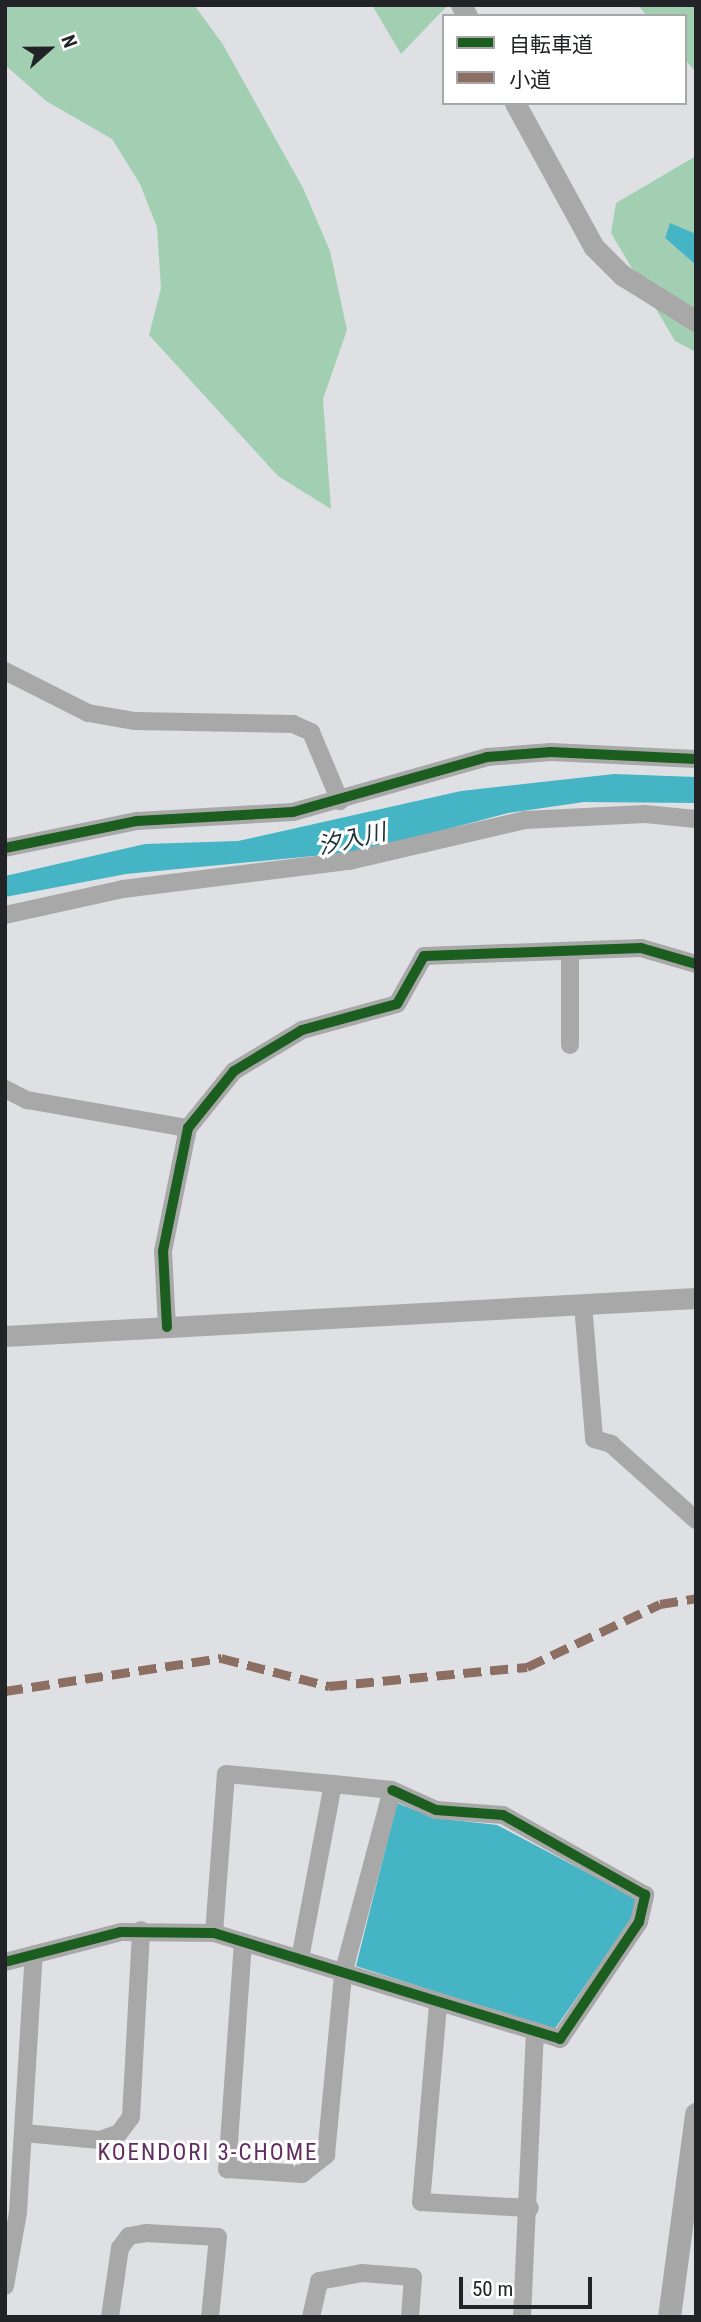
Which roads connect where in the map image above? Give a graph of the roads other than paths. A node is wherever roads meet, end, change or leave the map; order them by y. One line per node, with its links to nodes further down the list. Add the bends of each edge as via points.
1 (516, 105): 2 (street, via 594,247 622,275)
2 (696, 321)
3 (5, 671): 5 (street, via 88,713 135,721 293,724 311,732)
4 (696, 759): 5 (street, via 551,752 487,757)
5 (340, 800): 7 (street, via 231,819 111,825)
6 (696, 819): 8 (street, via 645,814 525,820 349,861 123,889)
7 (5, 848)
8 (5, 915)
9 (570, 953): 10 (street, via 641,948); 11 (street); 13 (street, via 424,956 397,1004 302,1030 245,1064)
10 (696, 964)
11 (570, 1045)
12 (5, 1089): 13 (street, via 27,1100)
13 (188, 1128): 16 (street, via 163,1251)
14 (696, 1298): 15 (street)
15 (583, 1304): 16 (street); 18 (street, via 594,1439 611,1444)
16 (167, 1327): 17 (street)
17 (5, 1336)
18 (696, 1520)
19 (333, 1784): 20 (street); 22 (street, via 226,1774); 25 (street)
20 (392, 1790): 27 (street); 29 (street, via 436,1810 503,1815 645,1895 639,1922 560,2039)
21 (141, 1930): 22 (street); 24 (street); 31 (street, via 131,2117 119,2133 100,2140)
22 (214, 1933): 23 (street)
23 (243, 1942): 25 (street); 27 (street, via 227,2169 302,2174 326,2155)
24 (34, 1954): 26 (street); 31 (street)
25 (300, 1959): 27 (street)
26 (5, 1962)
27 (343, 1973): 28 (street)
28 (438, 2005): 29 (street); 32 (street, via 421,2202)
29 (535, 2034): 32 (street)
30 (696, 2114): 39 (main road)
31 (24, 2133): 33 (street)
32 (530, 2208): 38 (street)
33 (6, 2278)
34 (110, 2317): 35 (street, via 120,2248 129,2236 146,2233 218,2238)
35 (210, 2317)
36 (310, 2317): 37 (street, via 319,2281 362,2273 413,2277)
37 (410, 2317)
38 (522, 2317)
39 (669, 2317)

